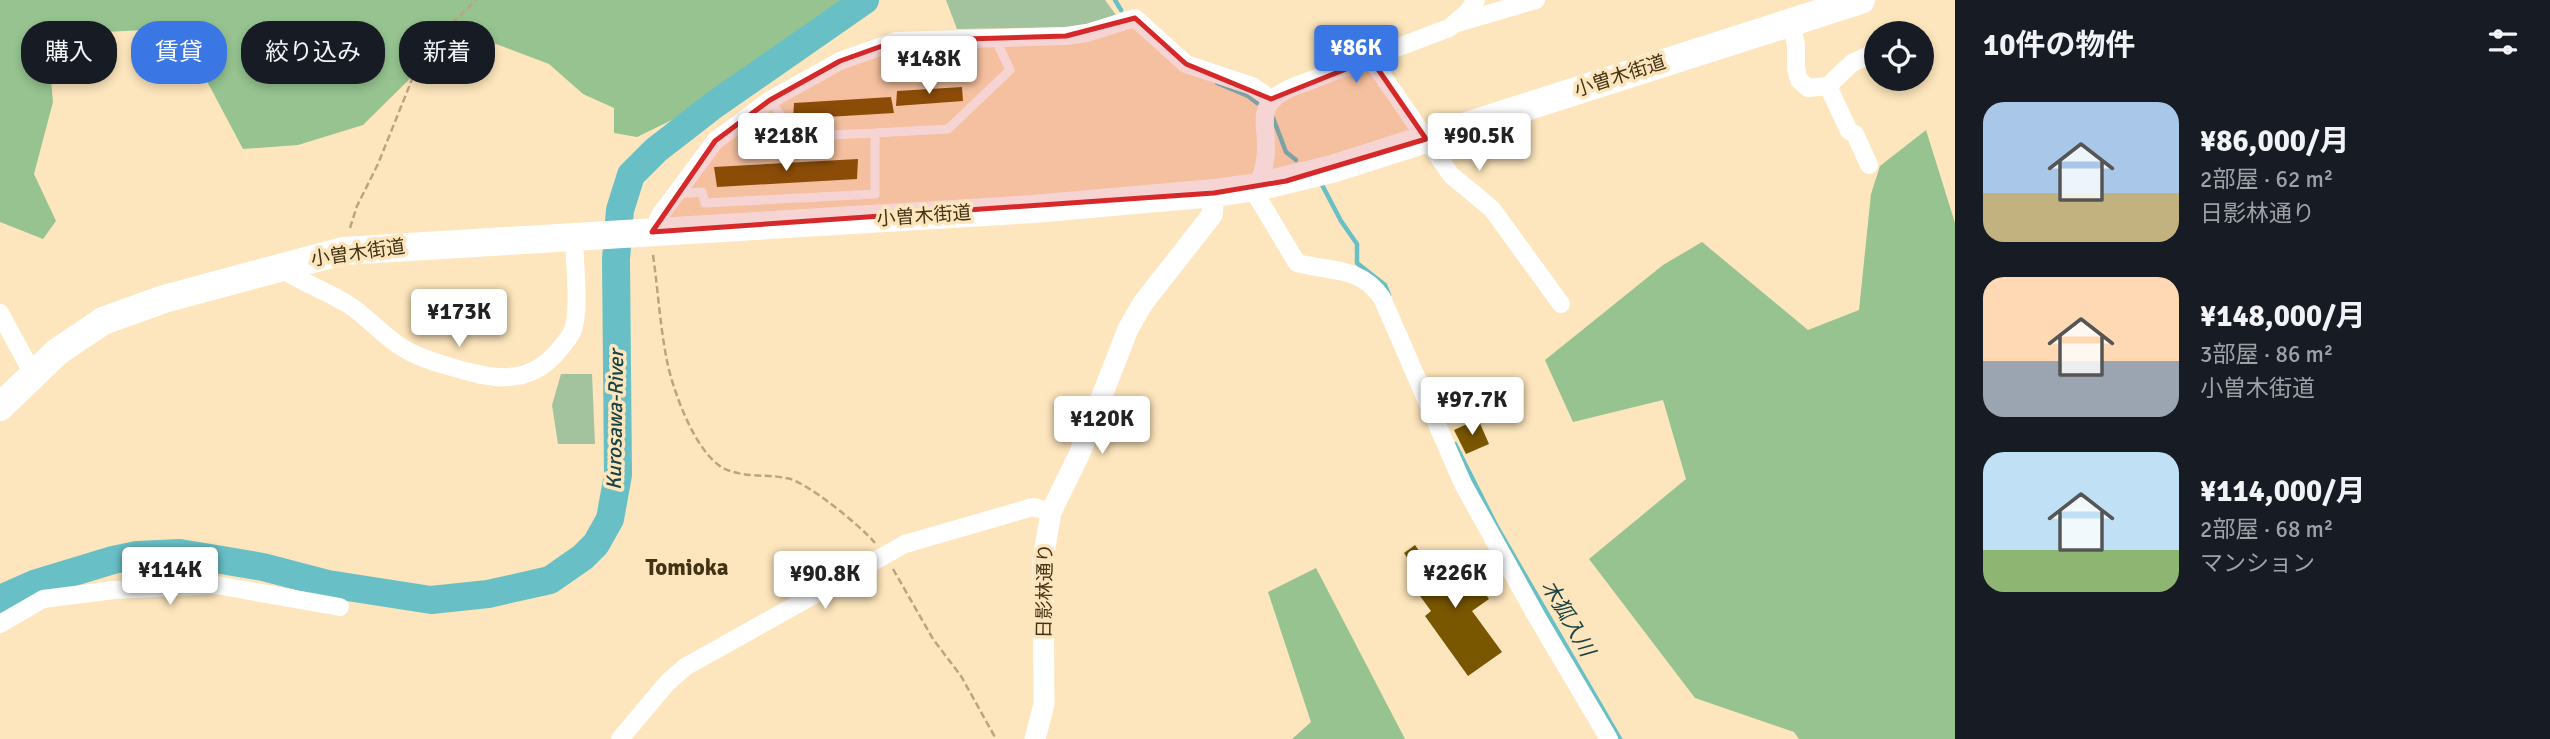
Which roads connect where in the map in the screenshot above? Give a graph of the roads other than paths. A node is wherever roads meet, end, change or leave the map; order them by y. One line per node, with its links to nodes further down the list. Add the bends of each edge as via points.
1 (1476, 0): 5 (street)
2 (1536, 0): 5 (street)
3 (1861, 0): 4 (main road, 小曽木街道)
4 (1796, 13): 9 (street, via 1799,80 1808,88); 13 (main road, 小曽木街道)
5 (1457, 23): 8 (street)
6 (996, 40): 10 (street, via 1087,33 1135,18 1186,64 1252,86); 11 (street, via 896,41 840,61); 12 (lane, via 1010,71 948,129)
7 (1864, 58): 9 (street)
8 (1371, 59): 10 (street); 13 (street)
9 (1828, 86): 14 (street)
10 (1271, 99): 15 (street, via 1265,113 1265,163)
11 (770, 100): 12 (lane, via 781,116 783,137); 17 (street, via 715,141)
12 (875, 133): 17 (lane, via 874,194 705,203 702,192)
13 (1426, 139): 15 (main road, 小曽木街道); 21 (street, via 1451,175 1492,209)
14 (1869, 165)
15 (1257, 187): 16 (main road, 小曽木街道); 30 (street, via 1265,213 1297,264 1355,275 1382,298 1463,484)
16 (1214, 193): 18 (main road, 小曽木街道, via 1034,209); 25 (street, 日影林通り, via 1212,215 1128,329 1079,455)
17 (675, 194): 18 (street)
18 (649, 232): 19 (main road, 小曽木街道)
19 (582, 236): 20 (main road, 小曽木街道, via 343,251); 20 (street, via 572,332 554,357 522,376 471,373 417,356 383,335 348,304)
20 (279, 267): 23 (main road, 小曽木街道, via 103,321)
21 (1562, 304)
22 (0, 313): 23 (street)
23 (33, 374): 24 (main road, 小曽木街道)
24 (0, 407)
25 (1051, 512): 28 (street, via 1033,507 905,544 884,555 685,667); 29 (street, 日影林通り, via 1043,559 1044,704)
26 (340, 607): 27 (street, via 216,585 114,590 43,599)
27 (0, 624)
28 (620, 739)
29 (1035, 739)
30 (1609, 739)

